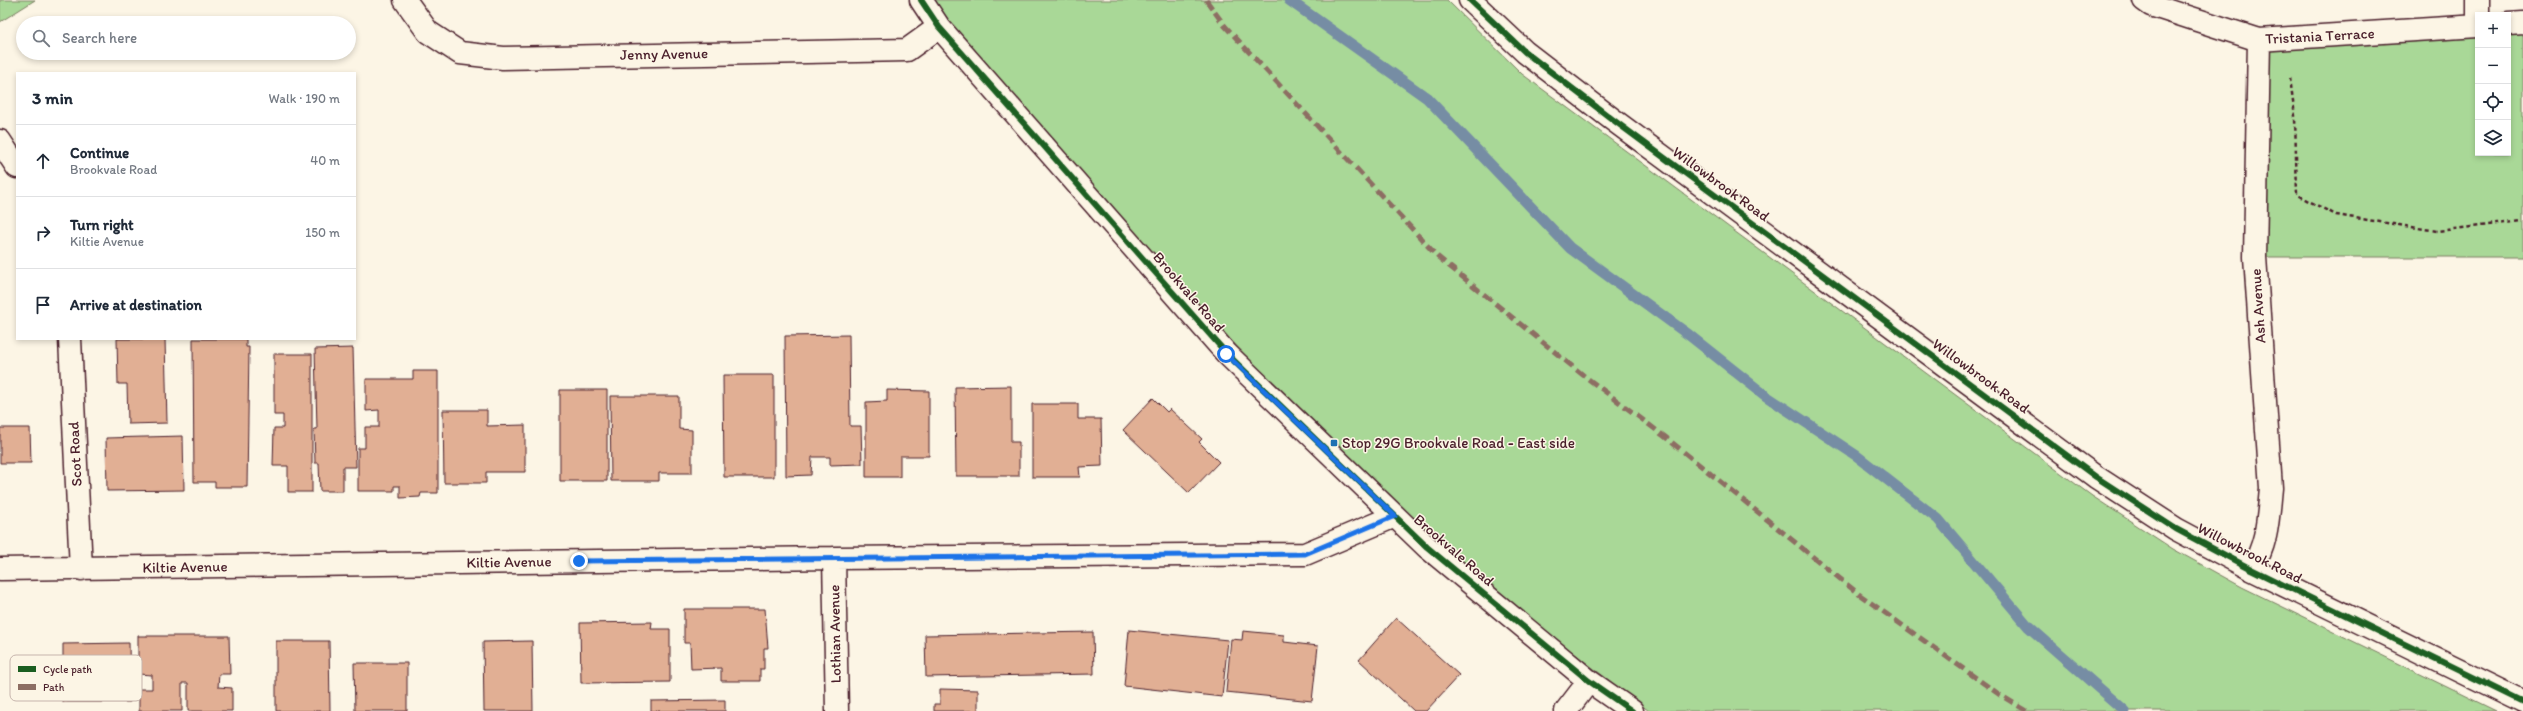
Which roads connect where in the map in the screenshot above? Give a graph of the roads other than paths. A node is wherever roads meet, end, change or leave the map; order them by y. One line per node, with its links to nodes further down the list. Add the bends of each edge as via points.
1 (405, 0): 10 (street, Jenny Avenue, via 428,32 460,53 503,58 907,50)
2 (921, 0): 10 (street, Brookvale Road)
3 (1470, 0): 19 (street, Willowbrook Road, via 1525,52 1612,119 2096,477 2176,529)
4 (2144, 0): 11 (street, Tristania Terrace, via 2151,6)
5 (2478, 0): 6 (street)
6 (2478, 12)
7 (2523, 23): 8 (street)
8 (2511, 24)
9 (2475, 26): 11 (street, Tristania Terrace)
10 (939, 27): 15 (street, Brookvale Road, via 1226,354)
11 (2259, 40): 19 (street, Ash Avenue, via 2255,257 2271,488 2268,526 2261,554)
12 (0, 141): 13 (street)
13 (16, 165)
14 (70, 340): 18 (street, Scot Road)
15 (1395, 516): 16 (street, Kiltie Avenue, via 1305,554); 20 (street, Brookvale Road, via 1427,546)
16 (834, 558): 18 (street, Kiltie Avenue); 22 (street, Lothian Avenue)
17 (0, 569): 18 (street, Kiltie Avenue)
18 (81, 569)
19 (2251, 569): 21 (street, Willowbrook Road)
20 (1589, 681): 23 (street); 24 (street, Brookvale Road)
21 (2523, 702)
22 (837, 711)
23 (1566, 711)
24 (1632, 711)

